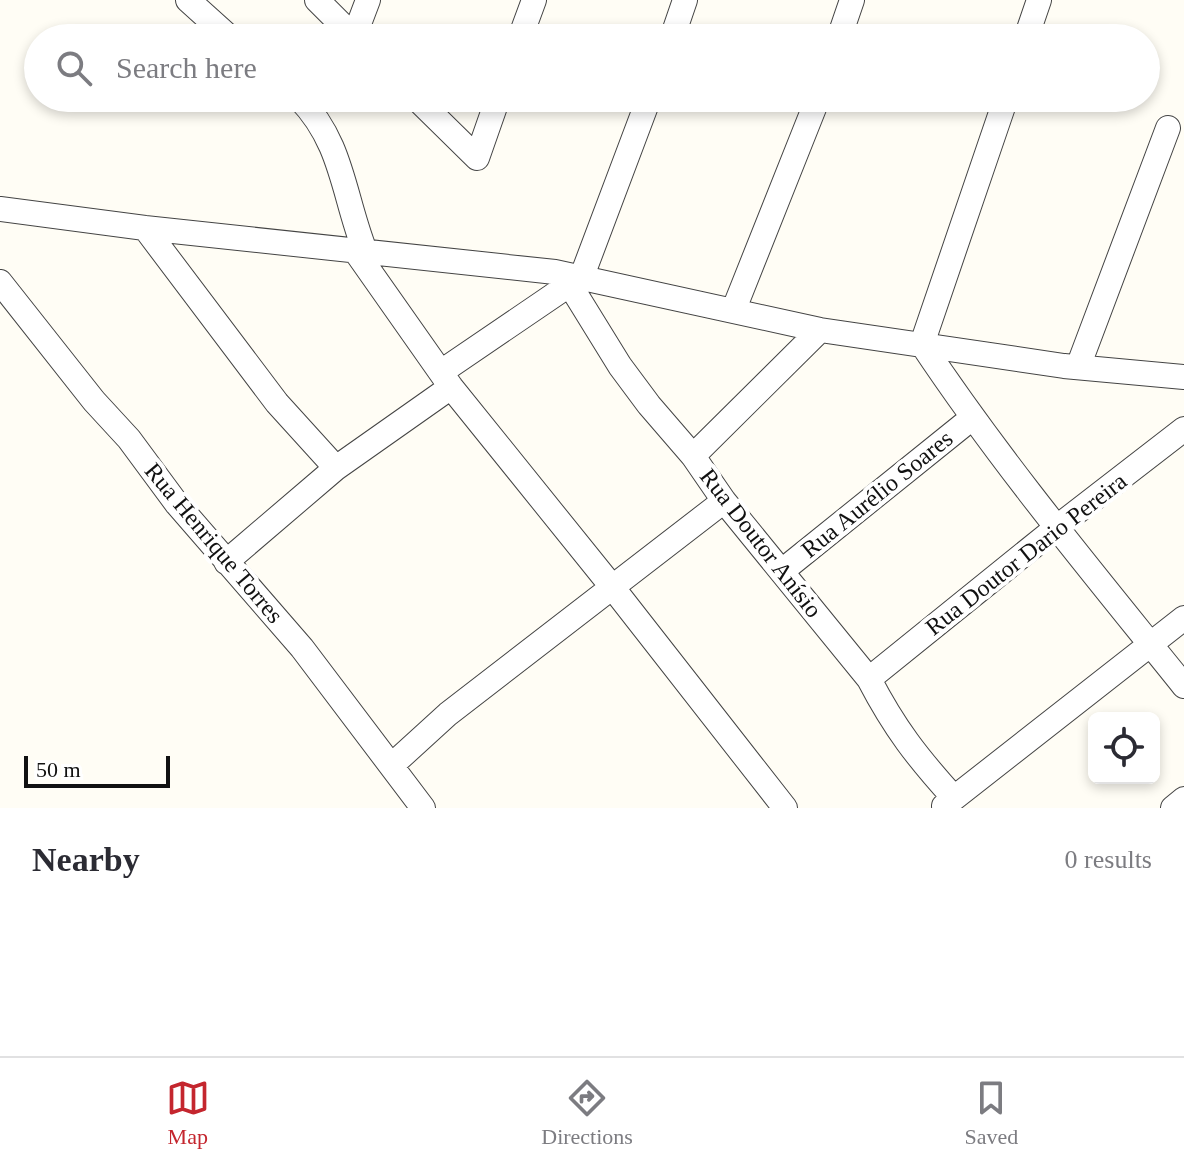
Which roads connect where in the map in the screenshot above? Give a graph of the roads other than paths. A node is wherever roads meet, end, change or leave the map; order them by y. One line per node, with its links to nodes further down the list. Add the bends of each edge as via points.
1 (188, 0): 8 (street)
2 (317, 0): 9 (street)
3 (368, 0): 10 (street)
4 (534, 0): 11 (street)
5 (685, 0): 12 (street)
6 (852, 0): 13 (street)
7 (1039, 0): 14 (street)
8 (215, 24)
9 (342, 24)
10 (360, 24)
11 (525, 24)
12 (677, 24)
13 (844, 24)
14 (1031, 24)
15 (311, 112): 24 (street, via 331,142)
16 (430, 112): 17 (street, via 477,158)
17 (493, 112)
18 (643, 112): 25 (street)
19 (812, 112): 27 (street)
20 (1001, 112): 29 (street)
21 (1168, 128): 30 (street)
22 (0, 209): 23 (street)
23 (145, 228): 24 (street); 36 (street, via 277,403)
24 (359, 250): 25 (street); 32 (street)
25 (576, 280): 27 (street); 32 (street); 35 (street, Rua Doutor Anísio, via 620,366)
26 (0, 282): 39 (street, Rua Henrique Torres)
27 (734, 309): 28 (street)
28 (820, 330): 29 (street); 35 (street)
29 (922, 344): 30 (street); 33 (street)
30 (1078, 367): 31 (street)
31 (1184, 377)
32 (446, 380): 36 (street); 41 (street)
33 (972, 418): 38 (street); 40 (street, Rua Aurélio Soares)
34 (1184, 429): 38 (street, Rua Doutor Dario Pereira)
35 (693, 456): 37 (street, Rua Doutor Anísio)
36 (336, 468): 39 (street)
37 (724, 501): 40 (street, Rua Doutor Anísio); 41 (street)
38 (1056, 528): 43 (street); 44 (street, Rua Doutor Dario Pereira)
39 (226, 562): 46 (street, Rua Henrique Torres, via 302,648)
40 (782, 571): 44 (street, Rua Doutor Anísio)
41 (613, 588): 46 (street, via 448,714); 50 (street)
42 (1184, 618): 43 (street)
43 (1151, 646): 45 (street); 48 (street)
44 (869, 679): 48 (street, Rua Doutor Anísio, via 896,729)
45 (1184, 686)
46 (392, 765): 49 (street, Rua Henrique Torres)
47 (1184, 799): 51 (street)
48 (948, 803)
49 (423, 808)
50 (785, 808)
51 (1173, 808)

